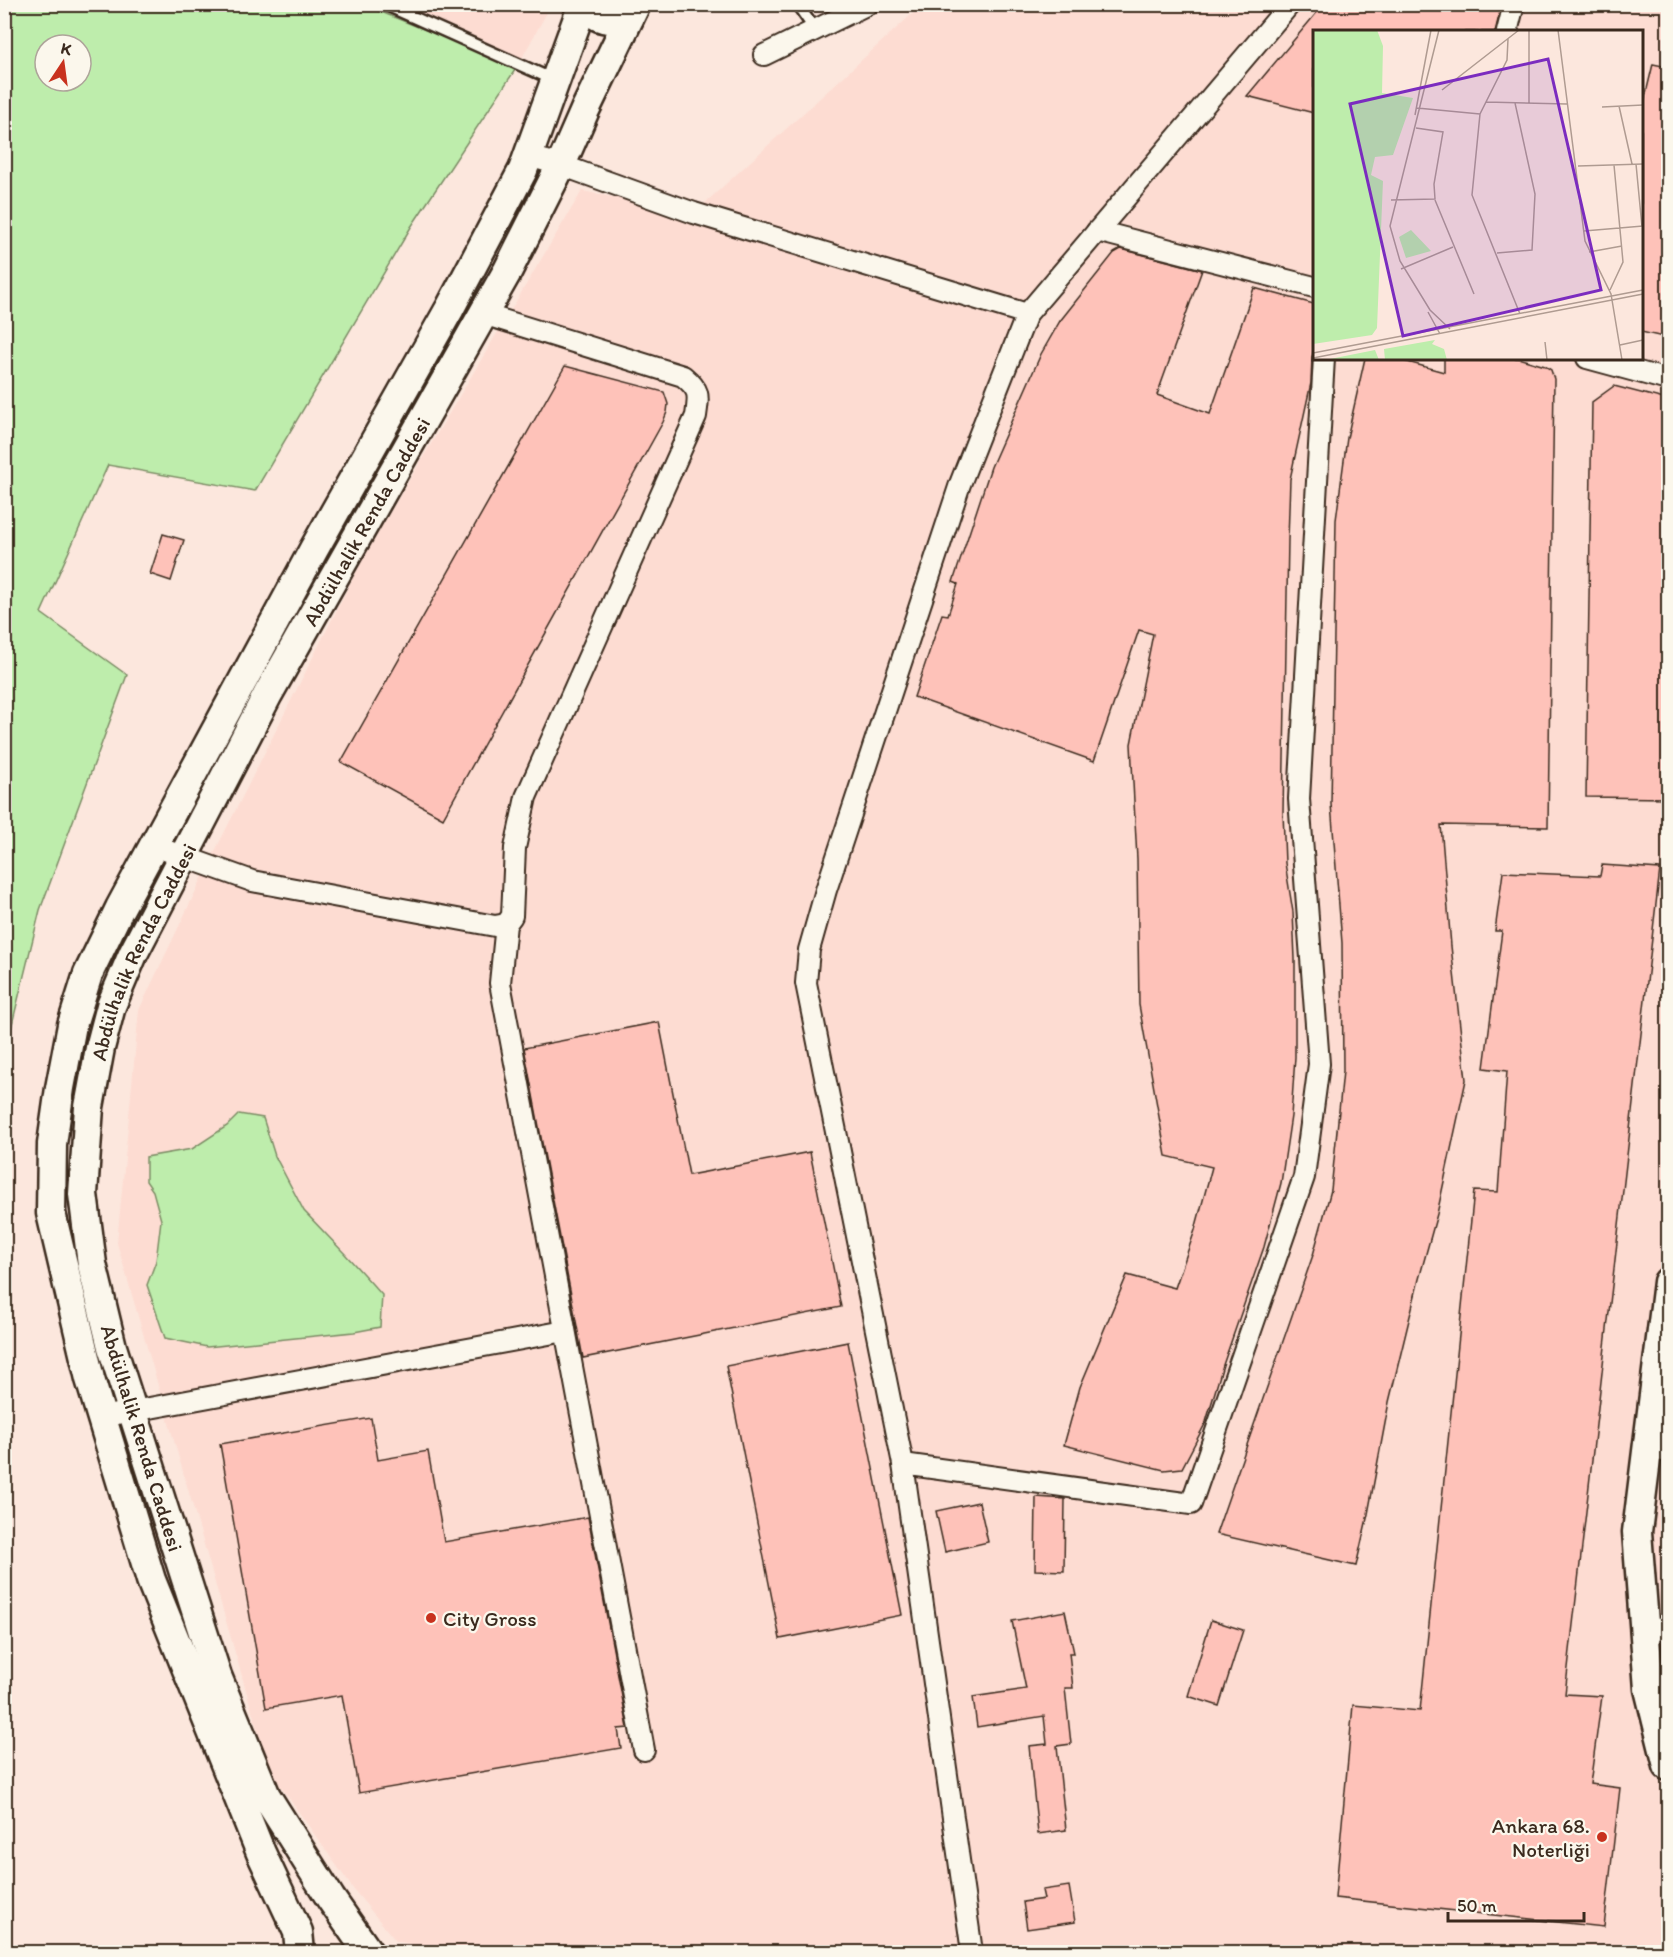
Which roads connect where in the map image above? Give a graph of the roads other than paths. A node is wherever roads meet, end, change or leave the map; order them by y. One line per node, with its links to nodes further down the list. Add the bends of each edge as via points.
1 (384, 4): 11 (lane)
2 (584, 4): 7 (main road, via 606,20); 11 (main road, Abdülhalik Renda Caddesi)
3 (797, 4): 8 (lane)
4 (868, 4): 8 (street)
5 (1290, 4): 14 (street)
6 (1514, 4): 9 (street)
7 (633, 11): 13 (main road, Abdülhalik Renda Caddesi)
8 (815, 30): 10 (street)
9 (1508, 30)
10 (765, 55)
11 (554, 80): 12 (main road, Abdülhalik Renda Caddesi)
12 (528, 156): 13 (street); 21 (main road, Abdülhalik Renda Caddesi, via 450,309 314,549)
13 (561, 165): 16 (main road, Abdülhalik Renda Caddesi); 17 (street, via 694,213)
14 (1097, 231): 15 (street); 17 (street)
15 (1313, 287)
16 (483, 314): 22 (main road, Abdülhalik Renda Caddesi, via 268,694); 23 (street, via 683,376 695,386 698,398 696,416 526,797 515,848 512,916)
17 (1027, 314): 29 (street, via 960,484 809,950 806,983)
18 (1324, 360): 29 (street, via 1299,799 1319,1064 1304,1177 1191,1504)
19 (1594, 360): 20 (street)
20 (1668, 380)
21 (154, 846): 22 (street); 27 (main road, Abdülhalik Renda Caddesi, via 88,974 72,1025 52,1144 51,1213)
22 (184, 857): 23 (street, via 252,881 468,922); 26 (main road, Abdülhalik Renda Caddesi, via 111,1006 89,1107 83,1194 92,1264)
23 (506, 924): 25 (street, via 500,983)
24 (1668, 1282): 28 (main road)
25 (565, 1331): 26 (street); 31 (street)
26 (132, 1411): 27 (street); 34 (main road, Abdülhalik Renda Caddesi, via 217,1676 266,1796)
27 (101, 1417): 33 (main road, Abdülhalik Renda Caddesi, via 151,1580 261,1853 298,1932)
28 (1657, 1450): 30 (main road, via 1637,1532)
29 (903, 1464): 35 (street)
30 (1657, 1629): 32 (main road, via 1649,1689)
31 (644, 1750)
32 (1668, 1766)
33 (300, 1953)
34 (368, 1953)
35 (972, 1953)

